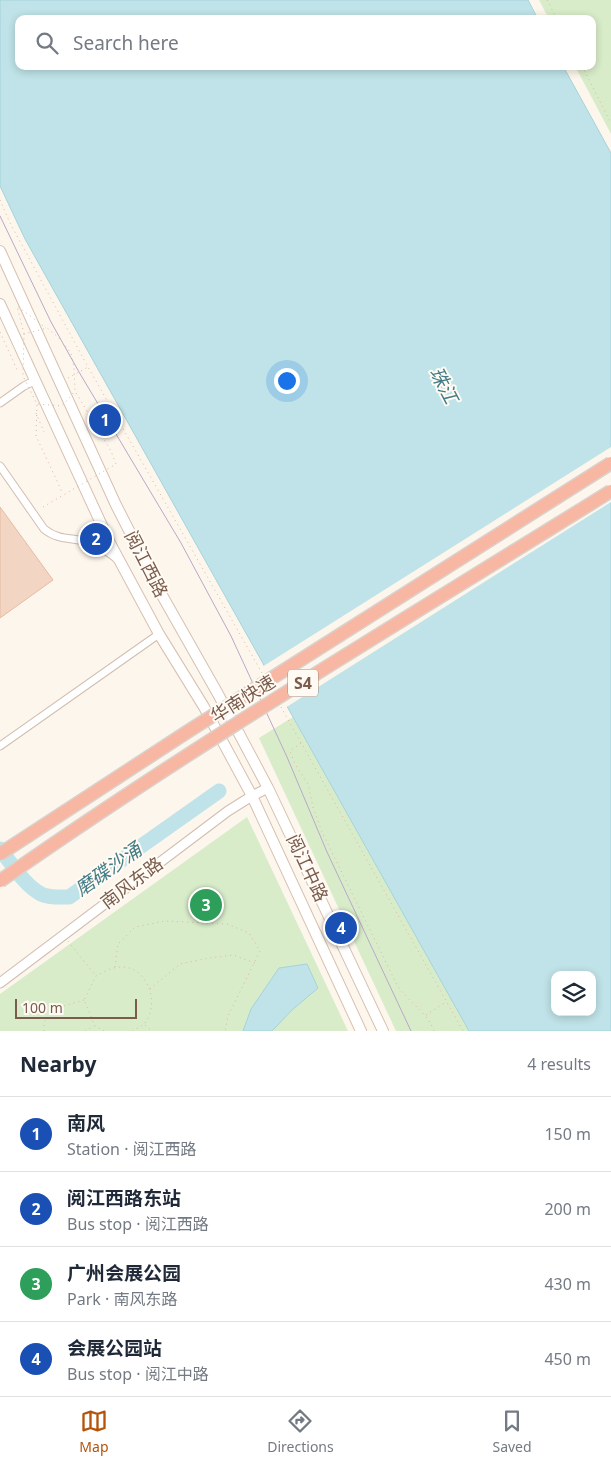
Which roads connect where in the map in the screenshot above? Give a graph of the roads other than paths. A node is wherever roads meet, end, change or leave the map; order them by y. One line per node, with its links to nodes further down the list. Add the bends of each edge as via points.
1 (0, 251): 11 (main road, 阅江西路, via 116,505)
2 (0, 304): 3 (main road, 阅江西路)
3 (34, 381): 4 (street); 8 (main road, 阅江西路)
4 (0, 403)
5 (611, 464): 13 (highway, 华南快速 / S4, bridge)
6 (0, 466): 8 (street, via 51,535 91,543)
7 (611, 490): 14 (highway, 华南快速 / S4, bridge, via 196,749)
8 (119, 561): 9 (main road, 阅江西路)
9 (158, 634): 10 (street); 12 (main road, 阅江西路, via 204,707)
10 (0, 746)
11 (268, 788): 12 (street, 南风东路); 17 (main road, 阅江中路)
12 (252, 796): 15 (street, 南风东路, via 176,849); 16 (main road, 阅江中路)
13 (0, 854)
14 (0, 881)
15 (0, 983)
16 (361, 1031)
17 (383, 1031)

